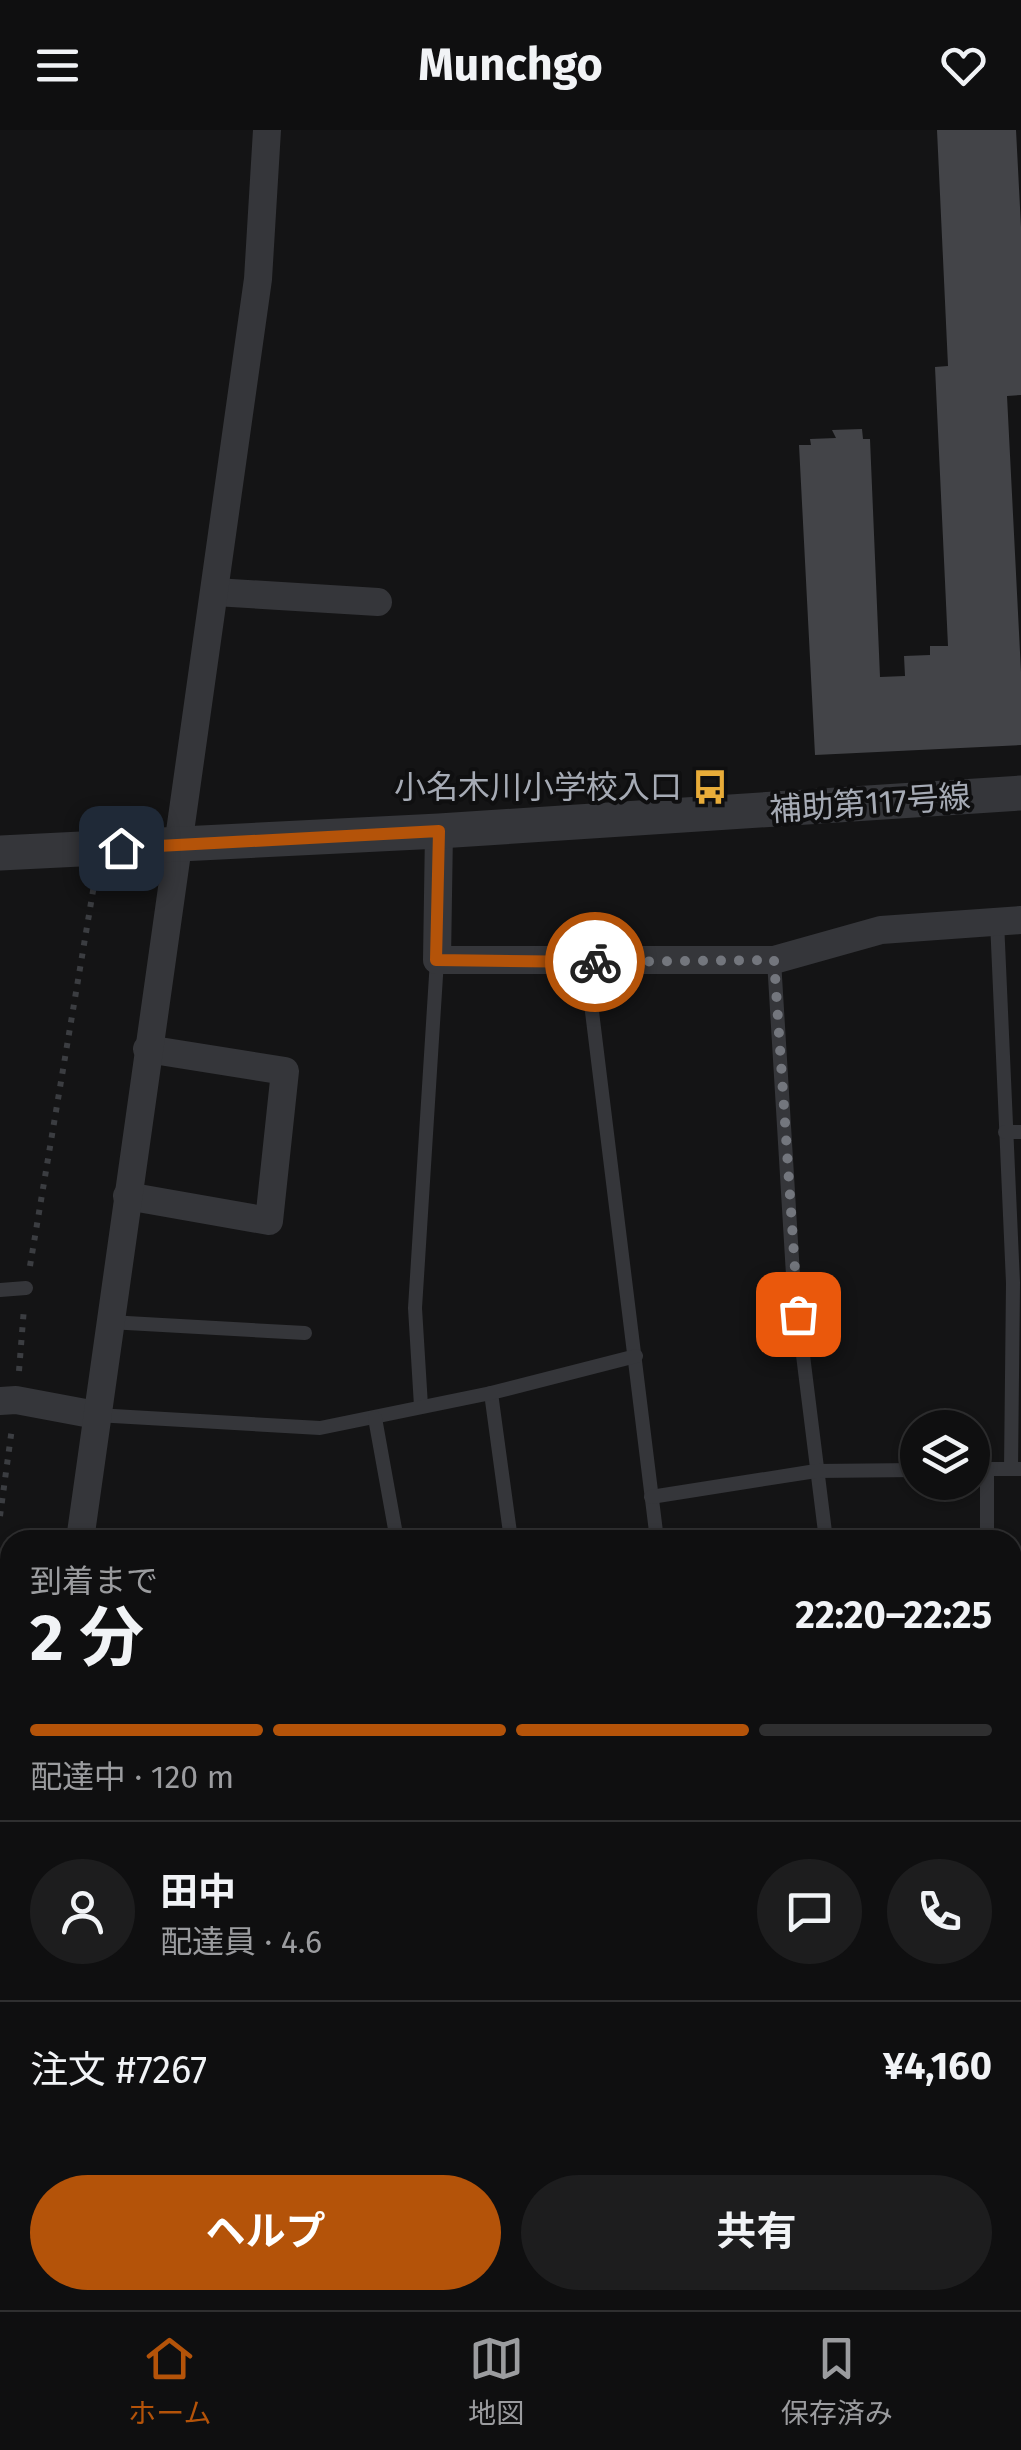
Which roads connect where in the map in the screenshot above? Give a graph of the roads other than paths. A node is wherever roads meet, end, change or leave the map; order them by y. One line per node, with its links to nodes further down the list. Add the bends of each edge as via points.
1 (268, 130): 2 (street, via 258,279)
2 (215, 592): 3 (street); 6 (street)
3 (378, 602)
4 (1021, 792): 5 (street, 補助第117号線)
5 (439, 831): 6 (street, 補助第117号線); 9 (street)
6 (180, 844): 7 (street, 補助第117号線); 12 (street)
7 (0, 854)
8 (1009, 920): 10 (street, via 881,930); 13 (lane)
9 (436, 960): 11 (street); 23 (lane, via 416,1308)
10 (774, 960): 11 (street); 28 (lane, via 793,1275)
11 (586, 962): 20 (lane)
12 (147, 1049): 14 (street); 14 (street, via 285,1070 269,1221)
13 (1013, 1132): 15 (lane)
14 (127, 1196): 18 (street)
15 (1016, 1222): 27 (lane)
16 (26, 1288): 17 (lane)
17 (0, 1290)
18 (109, 1322): 19 (lane); 24 (street)
19 (305, 1333)
20 (636, 1356): 21 (lane); 30 (lane)
21 (491, 1393): 23 (lane); 34 (lane)
22 (8, 1401): 24 (street)
23 (421, 1406): 25 (lane)
24 (96, 1414): 25 (lane, via 320,1428); 32 (street)
25 (375, 1418): 33 (lane)
26 (990, 1469): 27 (lane)
27 (1016, 1469)
28 (816, 1470): 29 (lane); 30 (lane); 36 (lane)
29 (900, 1470)
30 (652, 1497): 35 (lane)
31 (983, 1500): 37 (lane)
32 (81, 1530)
33 (394, 1530)
34 (510, 1530)
35 (656, 1530)
36 (825, 1530)
37 (986, 1530)

